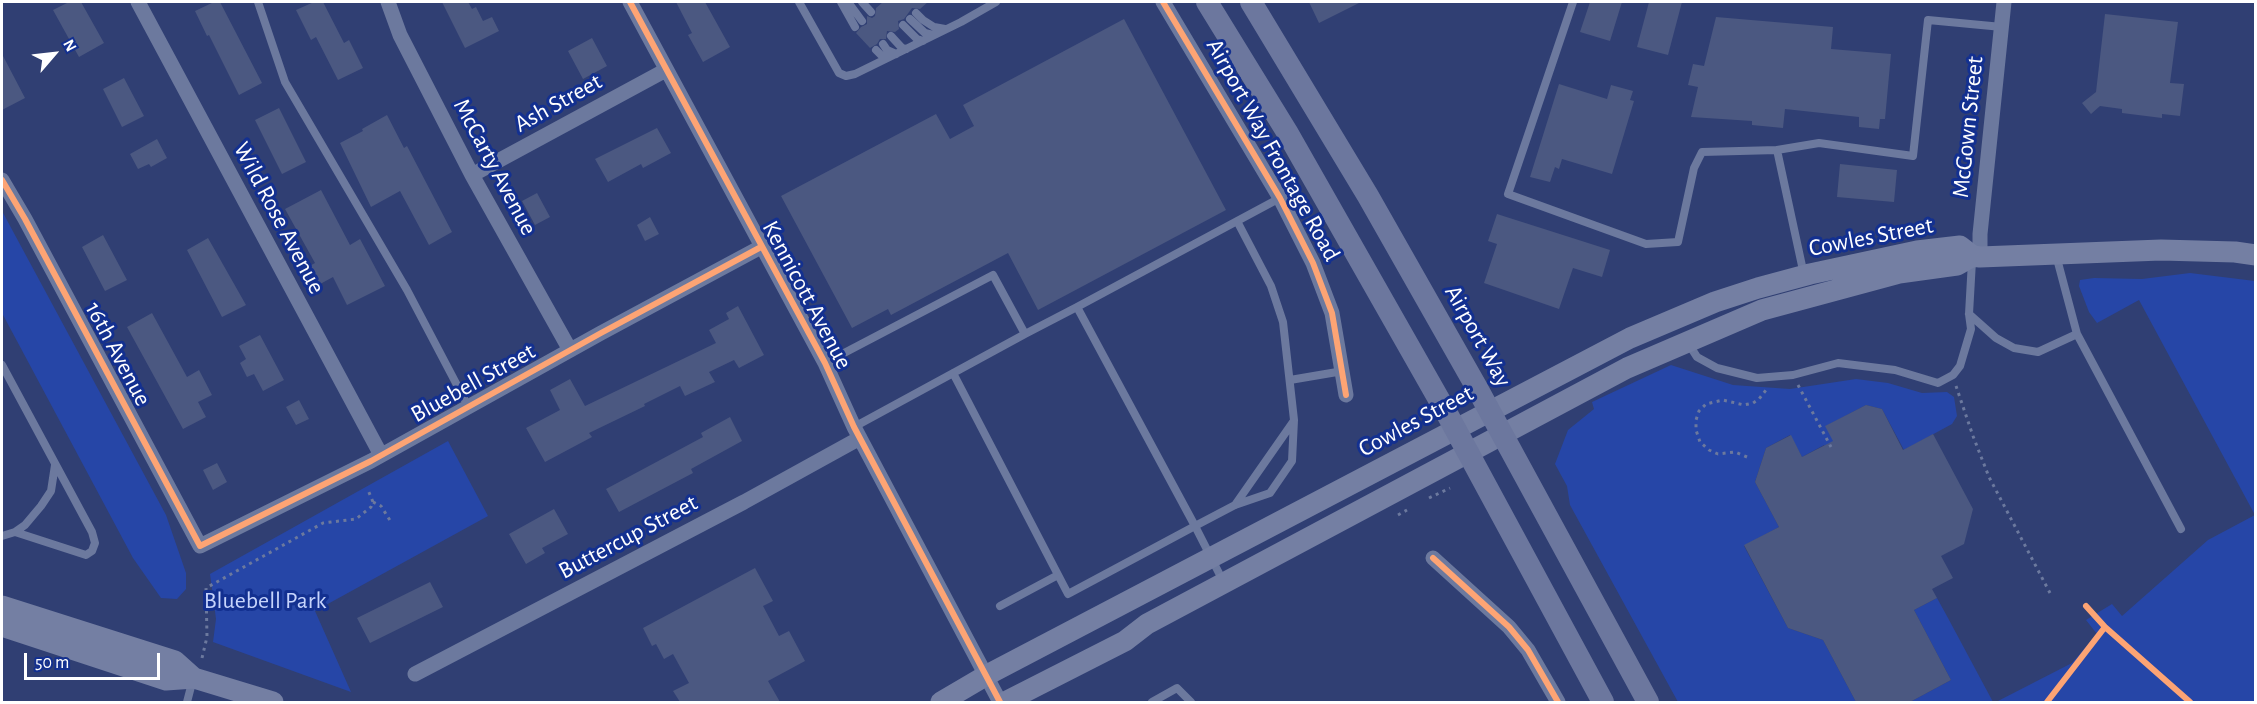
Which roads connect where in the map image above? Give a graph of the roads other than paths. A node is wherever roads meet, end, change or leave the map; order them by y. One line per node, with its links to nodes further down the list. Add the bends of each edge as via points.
1 (138, 2): 60 (street, Wild Rose Avenue)
2 (258, 2): 53 (lane, via 285,82 401,279)
3 (388, 2): 31 (street, McCarty Avenue, via 400,35)
4 (630, 2): 29 (street, Kennicott Avenue)
5 (799, 2): 28 (lane, via 839,73 855,74)
6 (841, 2): 18 (lane)
7 (848, 2): 17 (lane)
8 (862, 2): 15 (lane)
9 (996, 2): 20 (lane)
10 (1163, 2): 33 (street, Airport Way Frontage Road)
11 (1208, 2): 56 (main road, via 1287,132)
12 (1251, 2): 54 (main road, Airport Way, via 1368,196)
13 (1574, 2): 30 (lane, via 1508,194 1646,244 1677,242 1694,168 1702,152)
14 (2004, 2): 19 (street, McGown Street)
15 (871, 12)
16 (916, 13): 20 (lane, via 934,27)
17 (862, 21)
18 (855, 27)
19 (2002, 27): 30 (lane, via 1928,20 1913,156 1819,143); 36 (street, McGown Street, via 1980,234)
20 (947, 29): 22 (lane)
21 (891, 36): 25 (lane)
22 (933, 36): 23 (lane); 23 (lane, via 906,22 917,39)
23 (923, 41): 25 (lane)
24 (883, 44): 27 (lane)
25 (906, 49): 27 (lane)
26 (876, 50): 28 (lane)
27 (896, 54): 28 (lane)
28 (887, 58)
29 (666, 70): 31 (street, Ash Street); 35 (street, Kennicott Avenue)
30 (1777, 150): 39 (lane)
31 (472, 175): 46 (street, McCarty Avenue)
32 (2, 180): 67 (street, 16th Avenue)
33 (1280, 198): 34 (lane); 49 (street, Airport Way Frontage Road, via 1313,263 1332,313)
34 (1237, 221): 41 (lane); 51 (lane, via 1271,286 1283,322)
35 (761, 247): 46 (street, Bluebell Street); 47 (street, Kennicott Avenue)
36 (1971, 253): 37 (main road, Cowles Street); 39 (main road, Cowles Street, via 1917,251); 40 (main road, Cowles Street, via 1957,265 1899,273); 42 (lane)
37 (2056, 254): 38 (main road, Cowles Street, via 2161,250); 44 (lane)
38 (2256, 255)
39 (1804, 275): 40 (lane); 54 (main road, Cowles Street, via 1715,303 1630,338)
40 (1811, 296): 45 (main road, Cowles Street, via 1762,310)
41 (1077, 307): 43 (lane); 63 (lane)
42 (1969, 314): 44 (lane, via 1995,338 2014,348 2038,352); 45 (lane, via 1971,329 1960,366 1938,383 1895,370 1838,363 1793,375 1757,378 1717,368 1697,357)
43 (1025, 334): 47 (lane, via 993,275); 50 (lane)
44 (2077, 334): 64 (lane)
45 (1687, 342): 58 (main road, Cowles Street, via 1628,368)
46 (570, 350): 53 (street, Bluebell Street)
47 (825, 363): 57 (street, Kennicott Avenue)
48 (2, 365): 61 (lane)
49 (1343, 371): 51 (lane); 52 (street, Airport Way Frontage Road)
50 (953, 373): 57 (lane); 70 (lane)
51 (1290, 380): 55 (lane)
52 (1346, 394)
53 (468, 406): 60 (street, Bluebell Street)
54 (1490, 411): 56 (main road, Cowles Street); 58 (main road, Airport Way)
55 (1294, 420): 62 (lane); 62 (lane, via 1292,461 1270,493)
56 (1455, 429): 59 (main road); 68 (main road, Cowles Street)
57 (857, 432): 75 (street, Buttercup Street, via 744,502); 76 (street, Kennicott Avenue)
58 (1503, 434): 59 (main road, Cowles Street); 87 (main road, Airport Way)
59 (1467, 454): 71 (main road, Cowles Street); 86 (main road)
60 (381, 456): 67 (street, Bluebell Street)
61 (55, 465): 65 (lane, via 51,490); 65 (lane, via 92,532 92,551 86,555)
62 (1235, 505): 63 (lane)
63 (1195, 526): 68 (lane); 70 (lane, via 1068,594)
64 (2181, 529)
65 (15, 532): 66 (lane)
66 (2, 536)
67 (200, 546)
68 (1210, 558): 71 (lane); 76 (main road, Cowles Street)
69 (1433, 558): 85 (street, via 1509,627 1528,650)
70 (1058, 575): 73 (lane)
71 (1224, 583): 82 (main road, Cowles Street, via 1147,624 1125,641)
72 (2, 606): 77 (main road, via 175,661)
73 (1000, 606)
74 (2, 626): 77 (main road, via 166,680)
75 (415, 674)
76 (987, 675): 80 (main road, Cowles Street); 81 (street, Kennicott Avenue)
77 (194, 678): 78 (lane); 79 (main road)
78 (187, 702)
79 (273, 702)
80 (941, 702)
81 (1000, 702)
82 (1005, 702)
83 (1152, 702): 84 (lane, via 1177,688)
84 (1191, 702)
85 (1558, 702)
86 (1603, 702)
87 (1648, 702)

